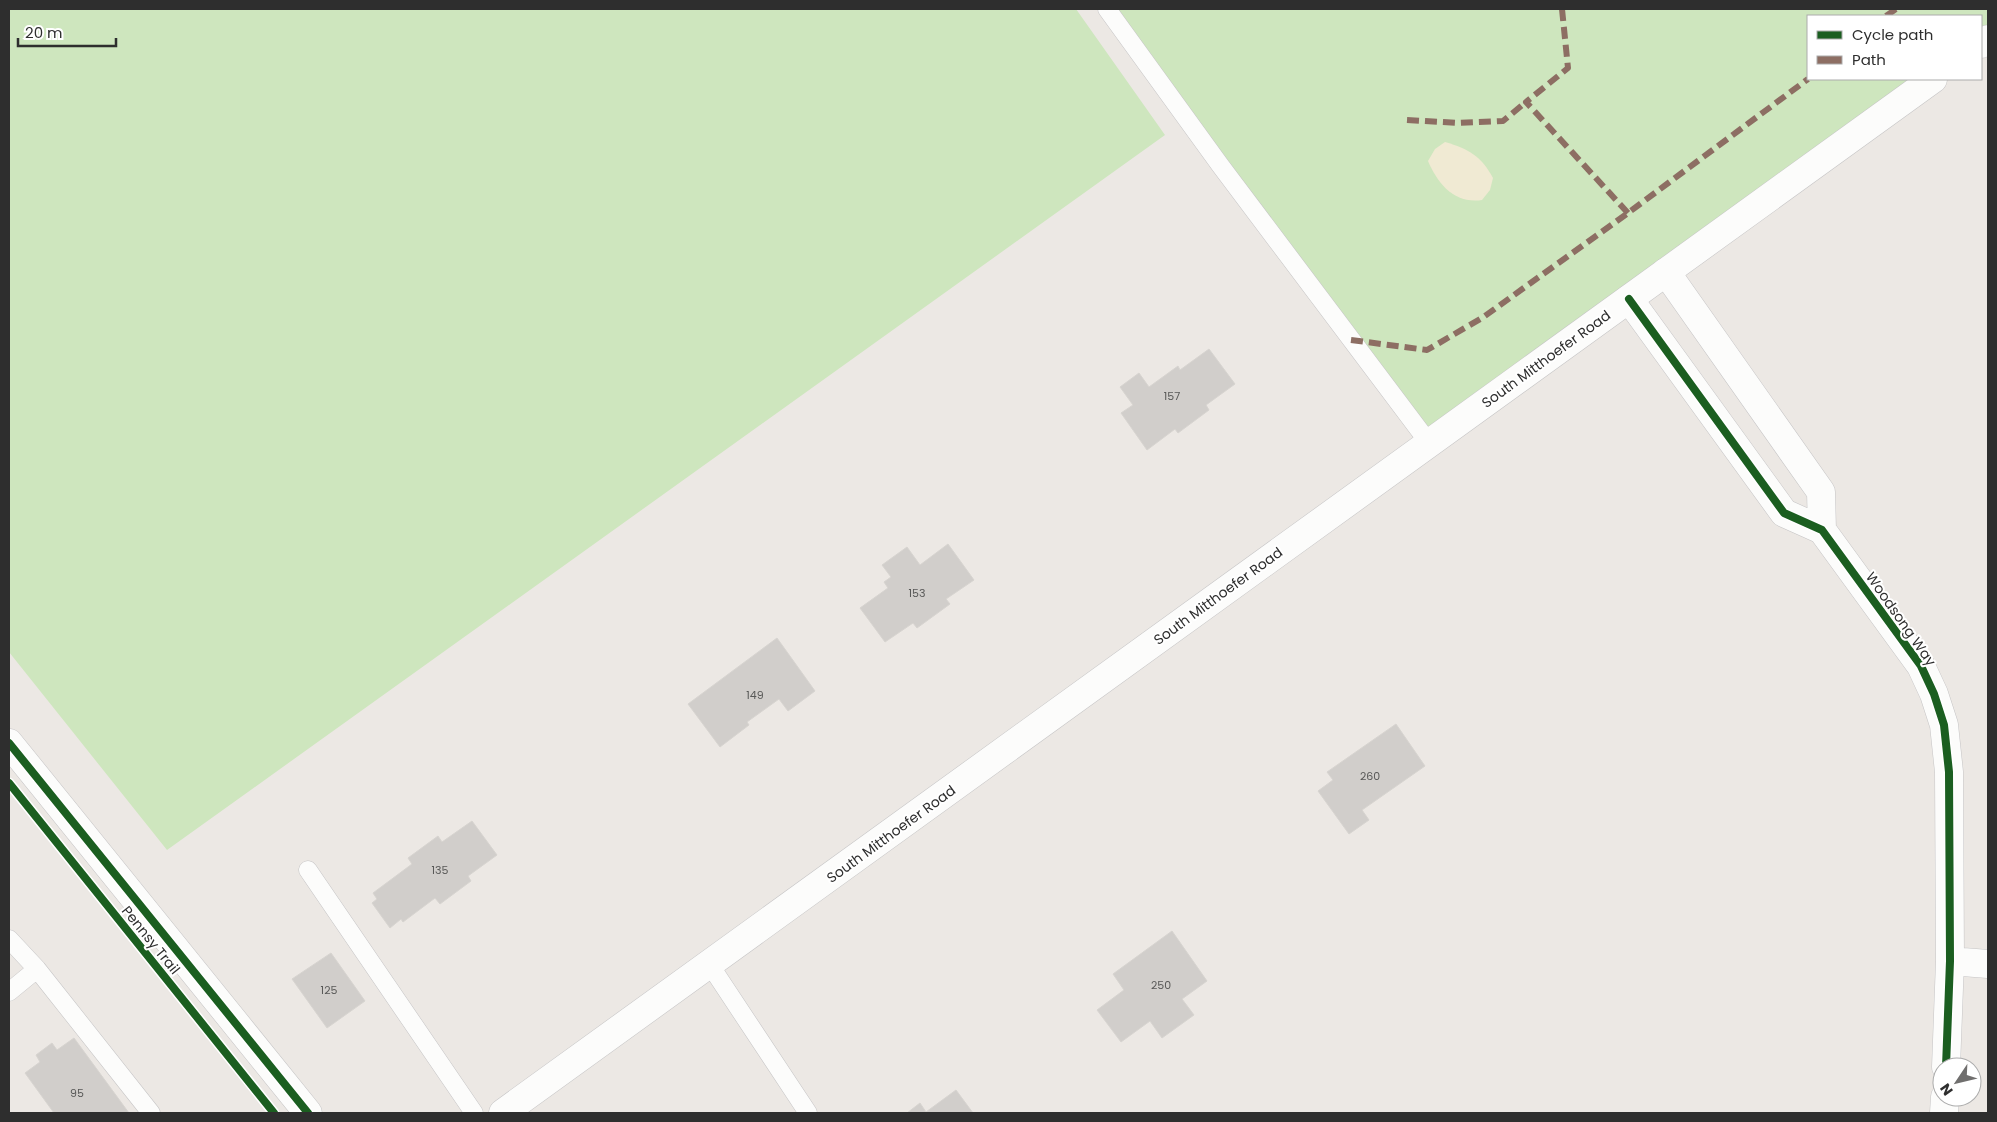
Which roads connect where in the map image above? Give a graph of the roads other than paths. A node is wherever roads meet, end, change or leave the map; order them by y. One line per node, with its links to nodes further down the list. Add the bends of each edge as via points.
1 (1107, 9): 5 (lane)
2 (1932, 80): 3 (main road, South Mitthoefer Road)
3 (1666, 272): 4 (main road, South Mitthoefer Road); 6 (main road, via 1822,492)
4 (1629, 299): 5 (main road, South Mitthoefer Road); 6 (main road, Woodsong Way, via 1784,513)
5 (1429, 443): 12 (main road, South Mitthoefer Road)
6 (1822, 530): 10 (main road, Woodsong Way, via 1921,666 1944,725 1949,772)
7 (9, 743): 17 (main road)
8 (308, 870): 18 (lane)
9 (9, 939): 13 (lane)
10 (1950, 961): 11 (main road); 15 (main road, Woodsong Way)
11 (1988, 964)
12 (710, 965): 19 (main road, South Mitthoefer Road); 20 (lane)
13 (37, 969): 14 (lane); 16 (lane)
14 (9, 992)
15 (1946, 1057)
16 (151, 1113)
17 (308, 1113)
18 (474, 1113)
19 (504, 1113)
20 (808, 1113)

